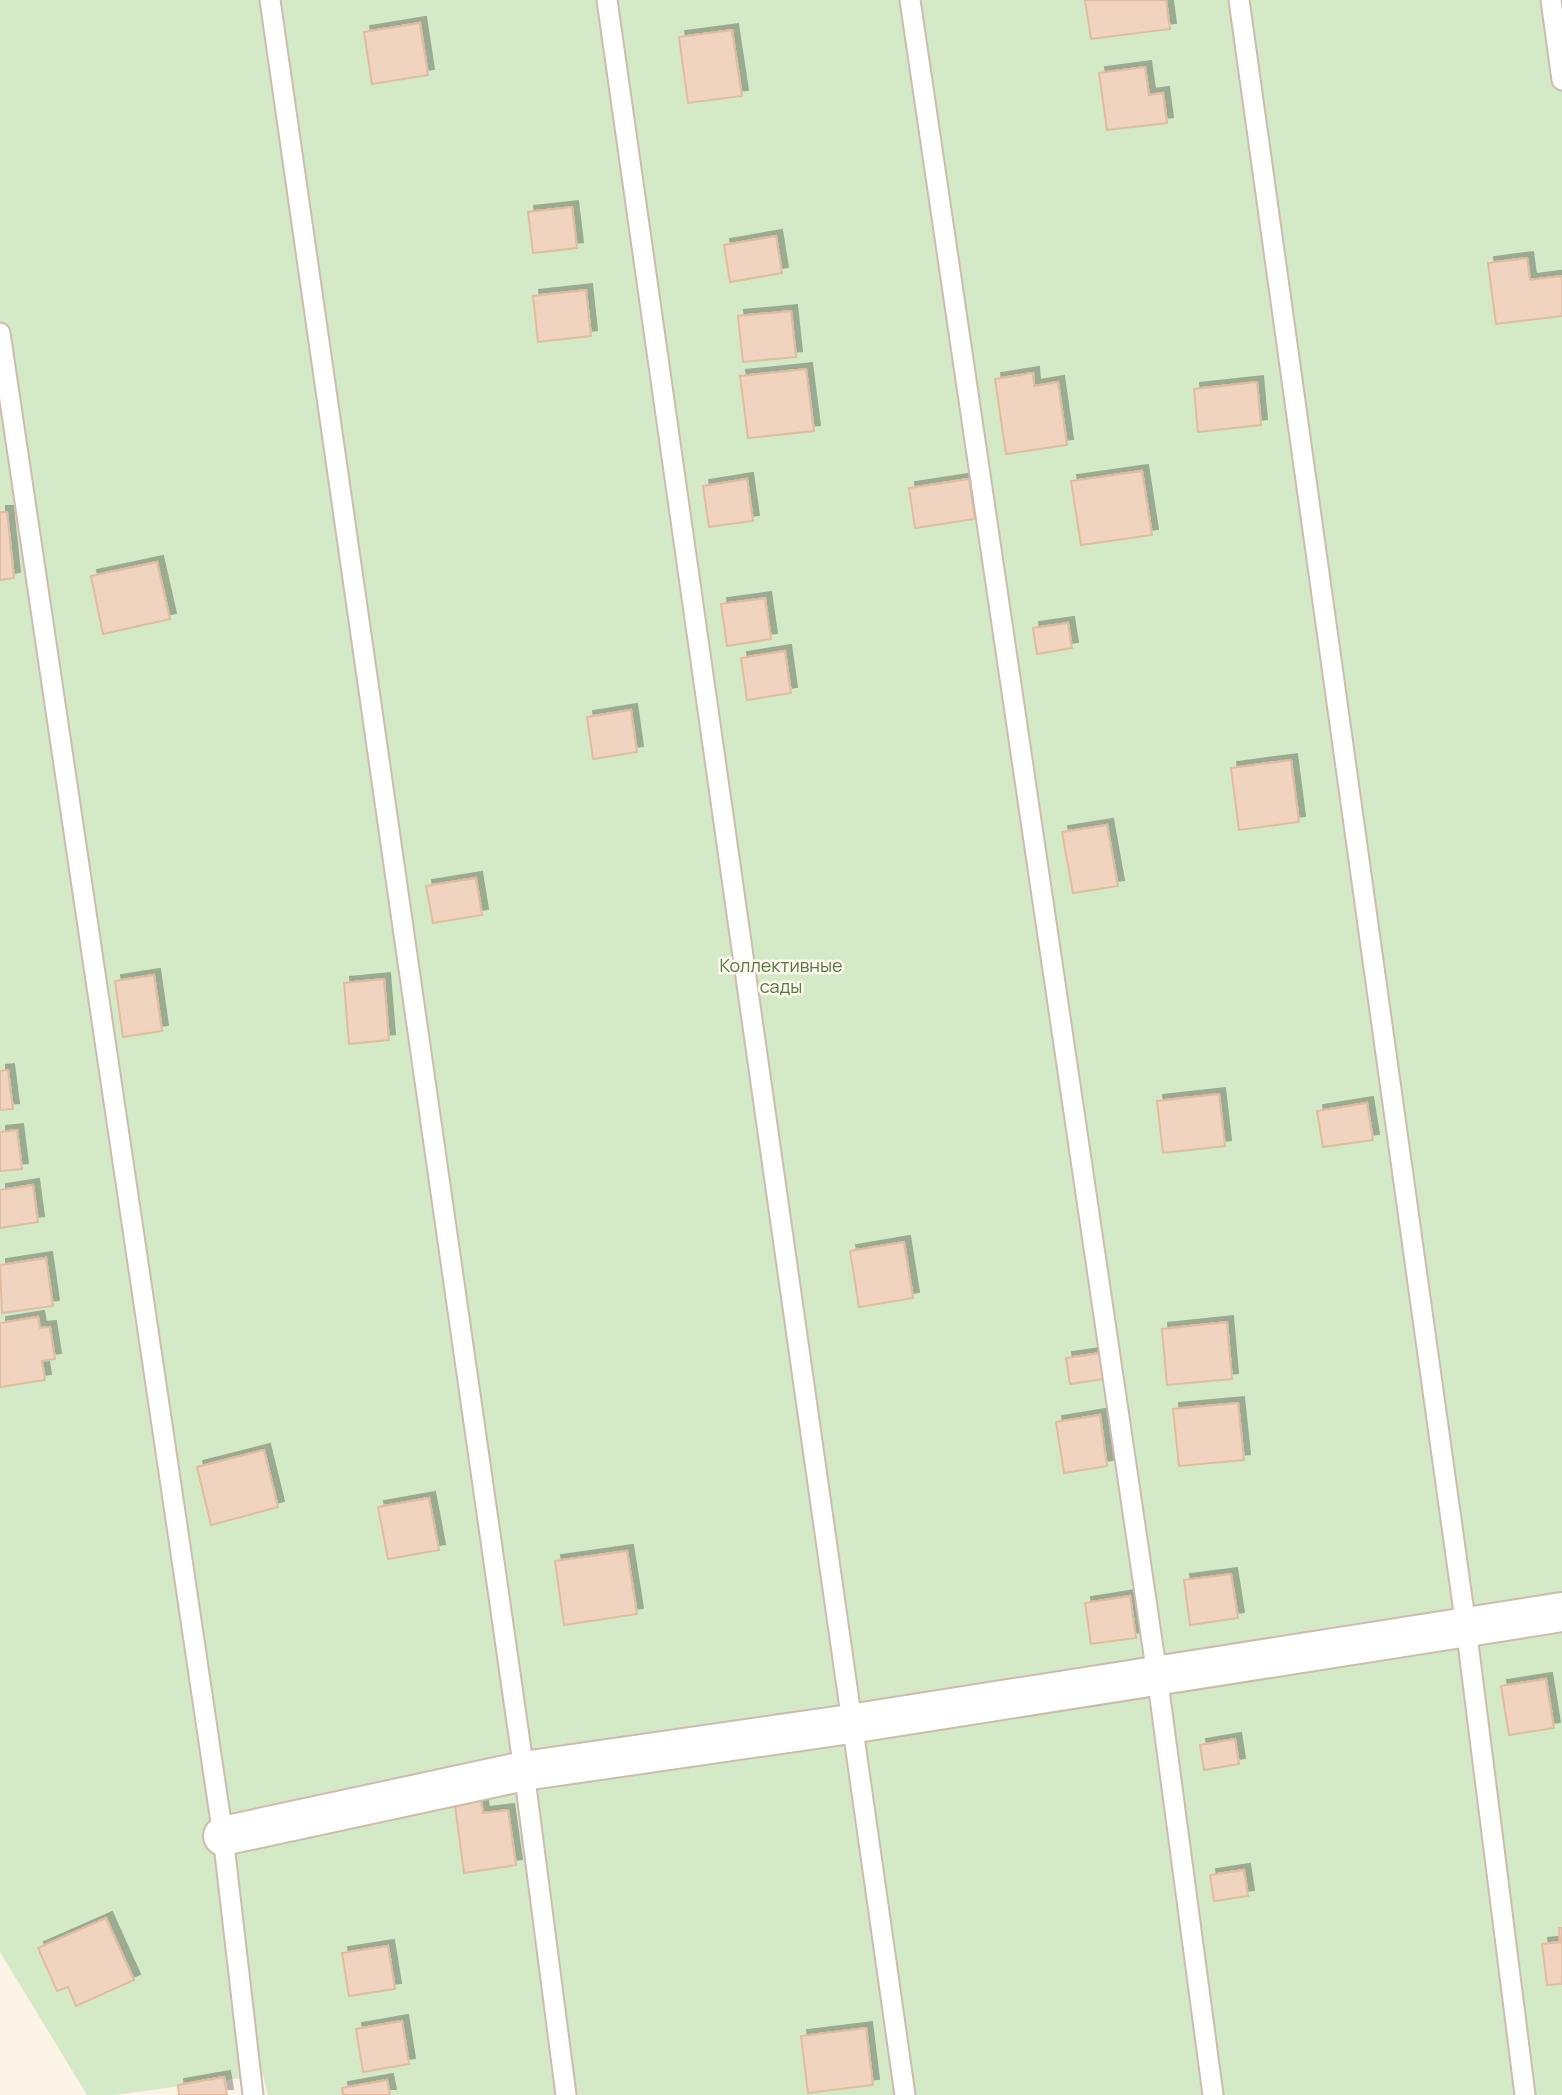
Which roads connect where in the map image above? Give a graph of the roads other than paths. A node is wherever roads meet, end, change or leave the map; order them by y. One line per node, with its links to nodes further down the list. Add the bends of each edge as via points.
1 (270, 0): 12 (lane)
2 (607, 0): 11 (lane)
3 (910, 0): 10 (lane)
4 (1239, 0): 9 (lane)
5 (1551, 0): 6 (lane)
6 (1562, 80)
7 (0, 333): 13 (lane)
8 (1562, 1612): 9 (street)
9 (1466, 1627): 10 (street); 18 (lane)
10 (1157, 1675): 11 (street); 17 (lane)
11 (850, 1724): 12 (street); 16 (lane)
12 (524, 1772): 13 (street); 15 (lane)
13 (223, 1836): 14 (lane)
14 (253, 2095)
15 (566, 2095)
16 (905, 2095)
17 (1213, 2095)
18 (1525, 2095)

